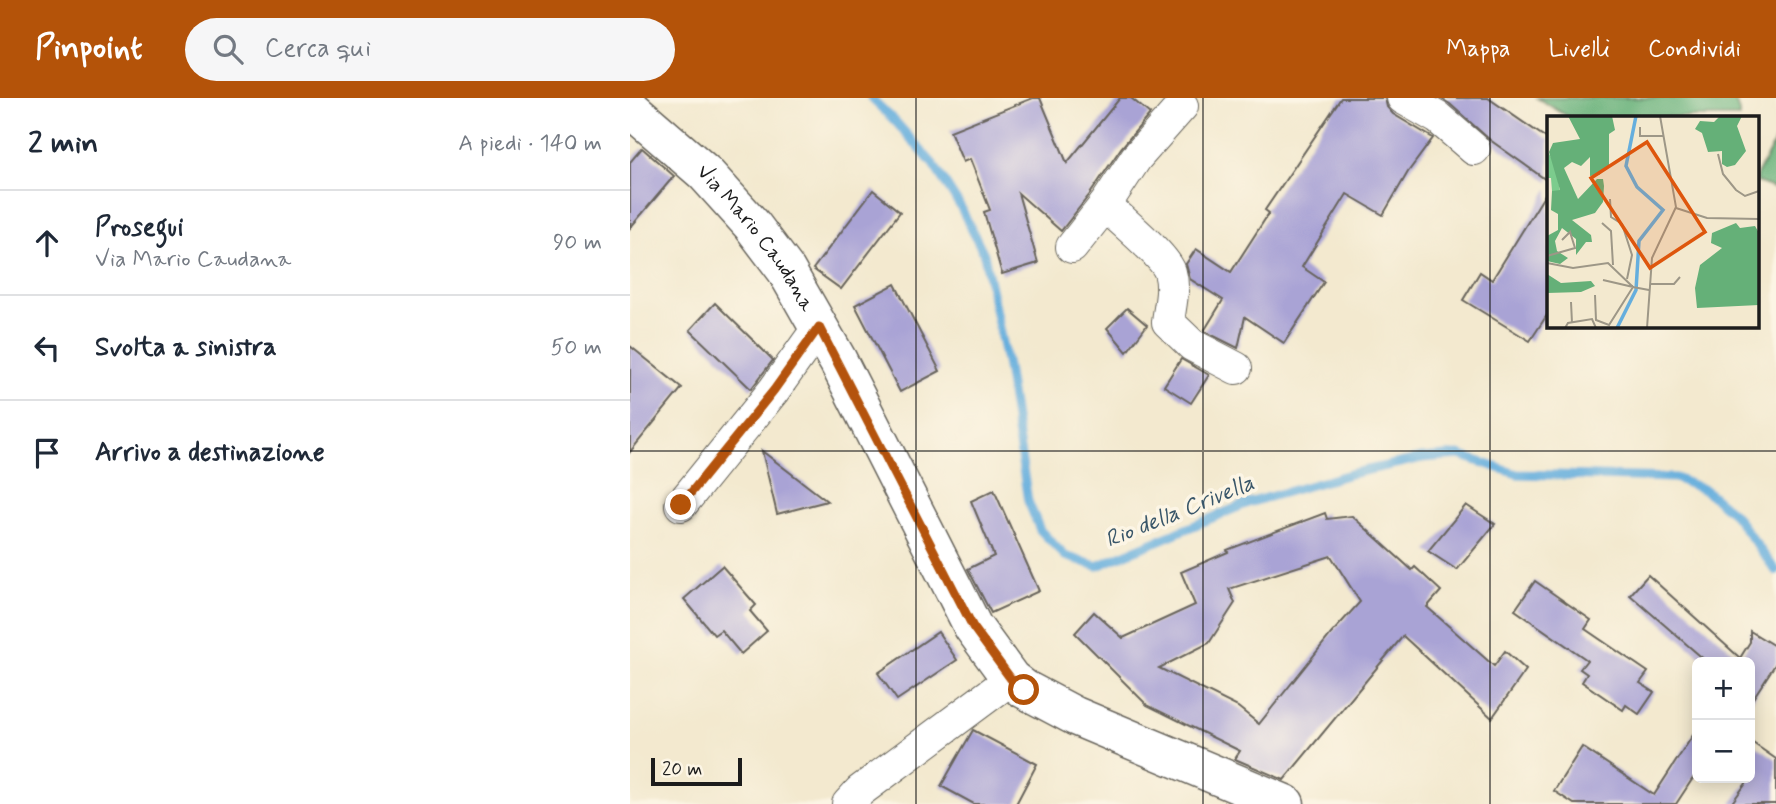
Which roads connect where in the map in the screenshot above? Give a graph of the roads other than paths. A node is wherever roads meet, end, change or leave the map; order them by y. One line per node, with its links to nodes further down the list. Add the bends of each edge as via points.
1 (1402, 98): 4 (street, via 1438,118)
2 (1180, 101): 5 (street)
3 (630, 108): 7 (main road, Via Mario Caudana, via 705,173 752,225)
4 (1474, 149)
5 (1105, 205): 6 (street); 8 (street, via 1170,270 1173,294 1168,322 1192,345)
6 (1072, 247)
7 (819, 327): 9 (street); 10 (main road, Via Mario Caudana, via 973,627)
8 (1236, 368)
9 (681, 505)
10 (1011, 679): 11 (street); 12 (main road, Via Mario Caudana, via 1075,716)
11 (848, 804)
12 (1285, 804)

